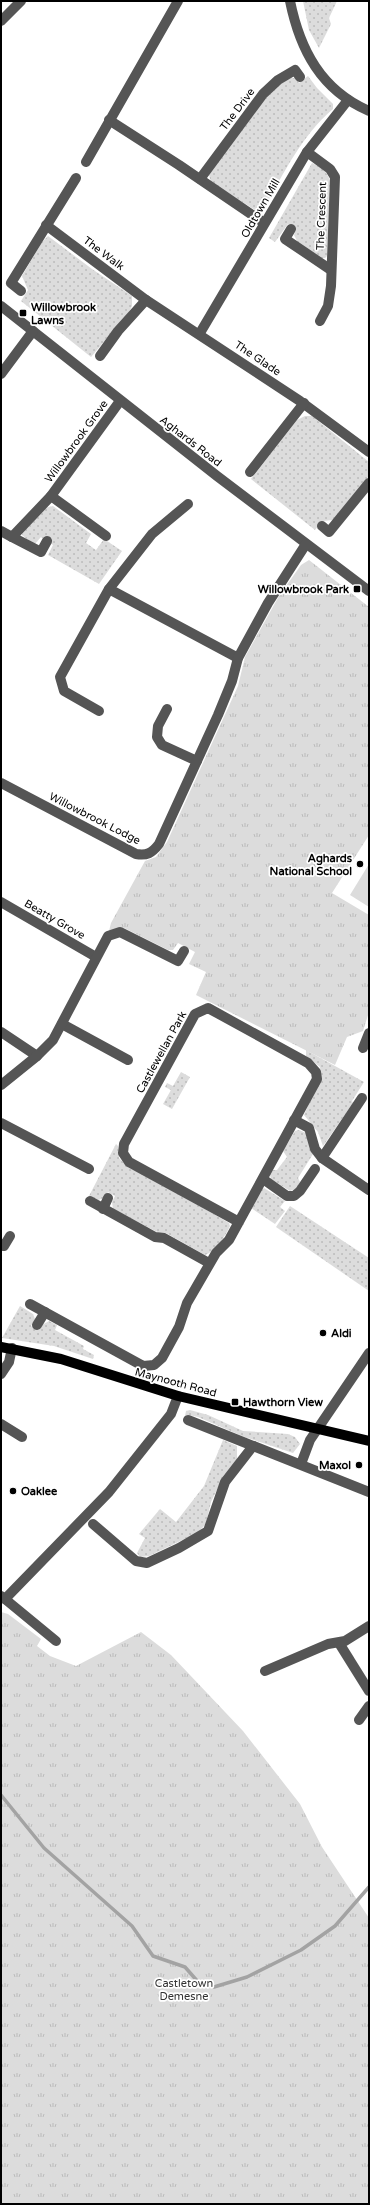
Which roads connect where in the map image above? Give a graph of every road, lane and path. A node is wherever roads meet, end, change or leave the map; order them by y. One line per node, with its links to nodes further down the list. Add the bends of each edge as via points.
1 (21, 1): 4 (street)
2 (178, 1): 8 (street)
3 (290, 1): 6 (street, via 300,40 307,55 331,86)
4 (1, 21)
5 (300, 77): 12 (street, The Drive, via 295,70 270,86)
6 (348, 100): 7 (street); 9 (street, Oldtown Mill)
7 (369, 111)
8 (109, 120): 10 (street); 12 (street)
9 (307, 152): 13 (street, Oldtown Mill); 16 (street, The Crescent, via 330,169 335,177)
10 (86, 162)
11 (76, 178): 14 (street)
12 (200, 179): 13 (street)
13 (264, 223): 22 (street, Oldtown Mill)
14 (46, 225): 17 (street, via 11,283); 18 (street, The Walk)
15 (291, 229): 16 (street, The Crescent, via 285,239)
16 (331, 270): 20 (street, The Crescent, via 328,306)
17 (21, 291)
18 (146, 300): 22 (street, The Walk); 23 (street)
19 (1, 306): 21 (street, Aghards Road)
20 (320, 321)
21 (33, 332): 24 (street); 25 (street, Aghards Road)
22 (200, 333): 26 (street, The Glade)
23 (100, 356)
24 (1, 374)
25 (120, 401): 30 (street, Willowbrook Grove); 37 (street, Aghards Road)
26 (304, 404): 27 (street, The Glade); 28 (street)
27 (369, 452)
28 (250, 472)
29 (369, 483): 32 (street, via 329,532)
30 (51, 496): 34 (street, Willowbrook Grove); 35 (street, Willowbrook Grove)
31 (188, 504): 38 (street, via 152,534)
32 (322, 526)
33 (1, 531): 35 (street)
34 (106, 536)
35 (12, 537): 36 (street, via 41,552)
36 (47, 541)
37 (306, 544): 39 (street, Aghards Road); 40 (street, via 268,603)
38 (109, 589): 40 (street); 42 (street, via 60,677 64,691)
39 (369, 592)
40 (238, 658): 43 (street, Willowbrook Lodge, via 232,681)
41 (167, 709): 43 (street, via 158,726 156,737 162,745)
42 (99, 711)
43 (197, 761): 44 (street, Willowbrook Lodge, via 159,844 148,854 136,854)
44 (1, 783)
45 (1, 902): 47 (street, Beatty Grove)
46 (184, 951): 47 (street, via 178,961 120,932 108,936)
47 (96, 957): 48 (street)
48 (62, 1024): 52 (street, via 53,1040); 53 (street)
49 (1, 1032): 52 (street)
50 (369, 1033): 51 (street)
51 (363, 1048)
52 (37, 1056): 54 (street)
53 (128, 1060)
54 (1, 1084)
55 (362, 1098): 58 (street)
56 (294, 1120): 58 (street, via 309,1128 315,1149); 61 (street, Castlewellan Park); 66 (street, Castlewellan Park, via 317,1079 313,1067 208,1008 195,1014 124,1144 123,1154 129,1162)
57 (1, 1123): 59 (street)
58 (322, 1158): 62 (street)
59 (89, 1169)
60 (315, 1169): 61 (street, via 294,1196 287,1196)
61 (262, 1179): 66 (street, Castlewellan Park)
62 (369, 1190)
63 (108, 1198): 65 (street)
64 (90, 1201): 65 (street)
65 (104, 1209): 69 (street)
66 (239, 1222): 69 (street, Castlewellan Park, via 229,1240)
67 (10, 1236): 68 (street, via 4,1246)
68 (1, 1244)
69 (209, 1263): 71 (street, Castlewellan Park, via 162,1358 150,1366 143,1366)
70 (30, 1304): 71 (street, Castlewellan Park)
71 (45, 1312): 72 (street)
72 (37, 1325)
73 (1, 1347): 74 (main road, Maynooth Road)
74 (12, 1348): 76 (street, via 9,1362); 77 (main road, Maynooth Road, via 61,1359)
75 (369, 1354): 80 (street)
76 (1, 1374)
77 (178, 1396): 80 (main road, Maynooth Road); 87 (street, via 171,1414 109,1492)
78 (188, 1420): 83 (street)
79 (1, 1424): 81 (street)
80 (318, 1428): 82 (main road, Maynooth Road); 84 (street, via 306,1447)
81 (22, 1437)
82 (369, 1441)
83 (253, 1446): 84 (street); 86 (street, via 225,1482 208,1531 179,1548 147,1563 136,1561)
84 (301, 1464): 85 (street)
85 (369, 1492)
86 (93, 1524)
87 (3, 1597): 89 (street)
88 (369, 1626): 90 (street)
89 (56, 1641)
90 (339, 1643): 91 (street, via 328,1644); 92 (street)
91 (265, 1671)
92 (369, 1691)
93 (369, 1706): 94 (street)
94 (359, 1720)

